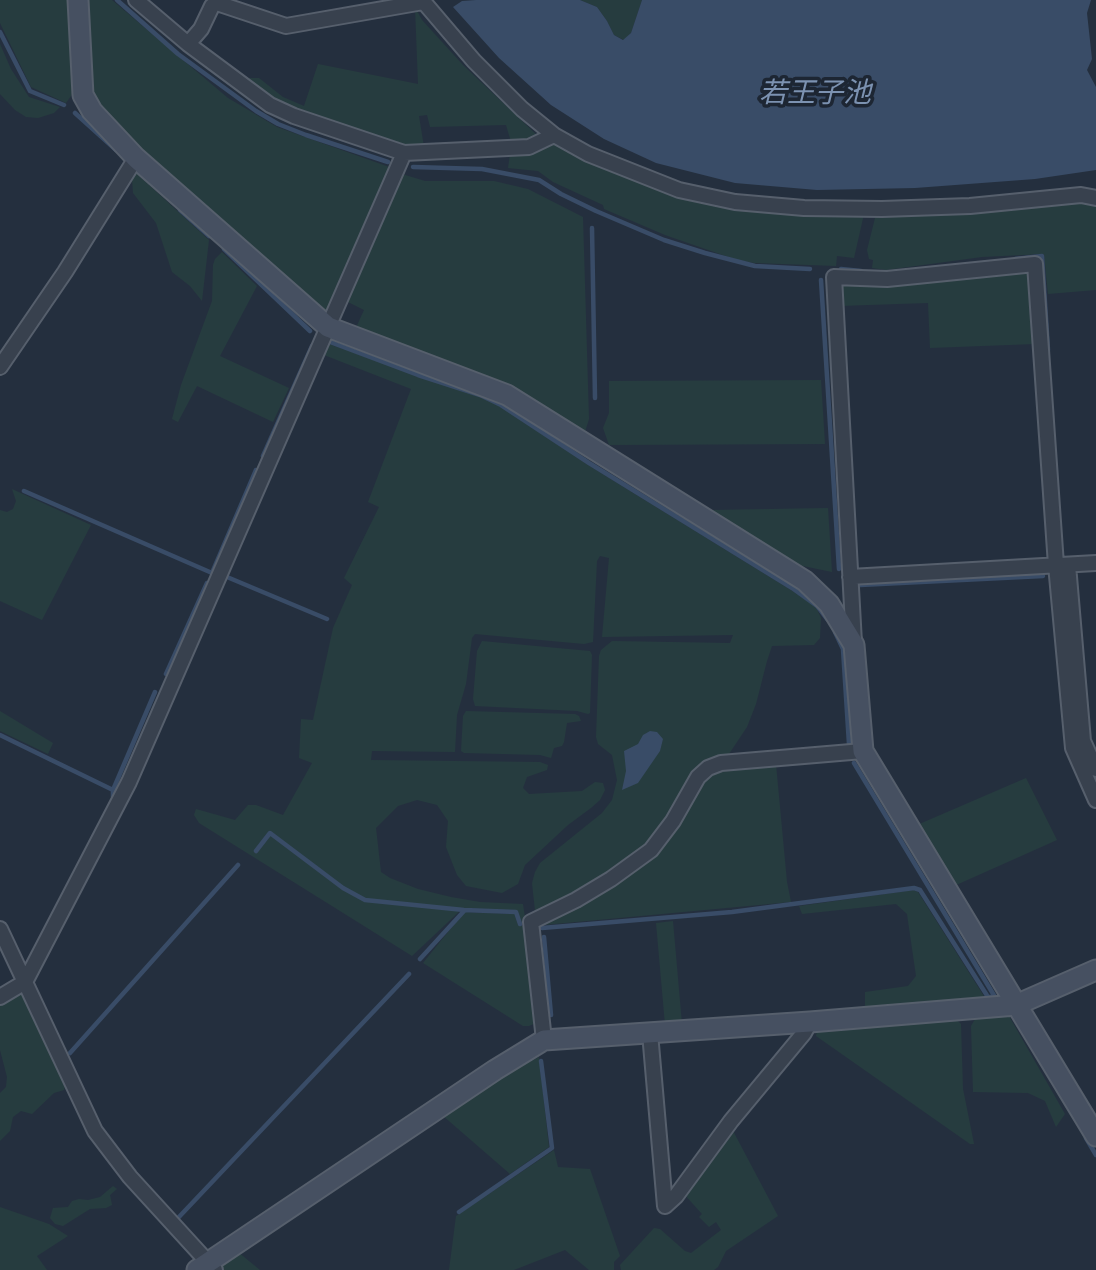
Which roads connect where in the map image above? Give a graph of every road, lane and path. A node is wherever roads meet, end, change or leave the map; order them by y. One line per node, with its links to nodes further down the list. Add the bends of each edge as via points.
1 (79, 0): 7 (street, via 83,95)
2 (136, 0): 4 (street)
3 (423, 1): 4 (street, via 286,26 217,3); 5 (street, via 474,61)
4 (188, 44): 6 (street, via 270,105)
5 (554, 135): 6 (street, via 529,147); 8 (street, via 635,174 735,202 882,209 1081,195)
6 (404, 153): 9 (street)
7 (136, 158): 9 (street); 10 (street)
8 (1096, 198)
9 (328, 327): 14 (street, via 507,395 805,581 829,604); 20 (street, via 129,782)
10 (0, 367)
11 (1096, 563): 12 (street)
12 (1062, 565): 13 (street); 13 (street, via 1035,264 887,279 834,277); 16 (street, via 1083,741); 17 (street, via 1073,748)
13 (850, 577): 14 (street)
14 (854, 645): 15 (street)
15 (863, 751): 22 (street); 25 (street, via 721,762 708,768 651,850 576,900 531,922)
16 (1096, 769)
17 (1096, 800)
18 (0, 929): 20 (street)
19 (1096, 970): 22 (street)
20 (25, 982): 21 (street); 27 (street, via 95,1130)
21 (0, 997)
22 (1016, 1005): 23 (street); 26 (street)
23 (810, 1023): 24 (street); 24 (street, via 665,1206)
24 (650, 1033): 25 (street)
25 (544, 1040): 27 (street)
26 (1096, 1136)
27 (207, 1268)

